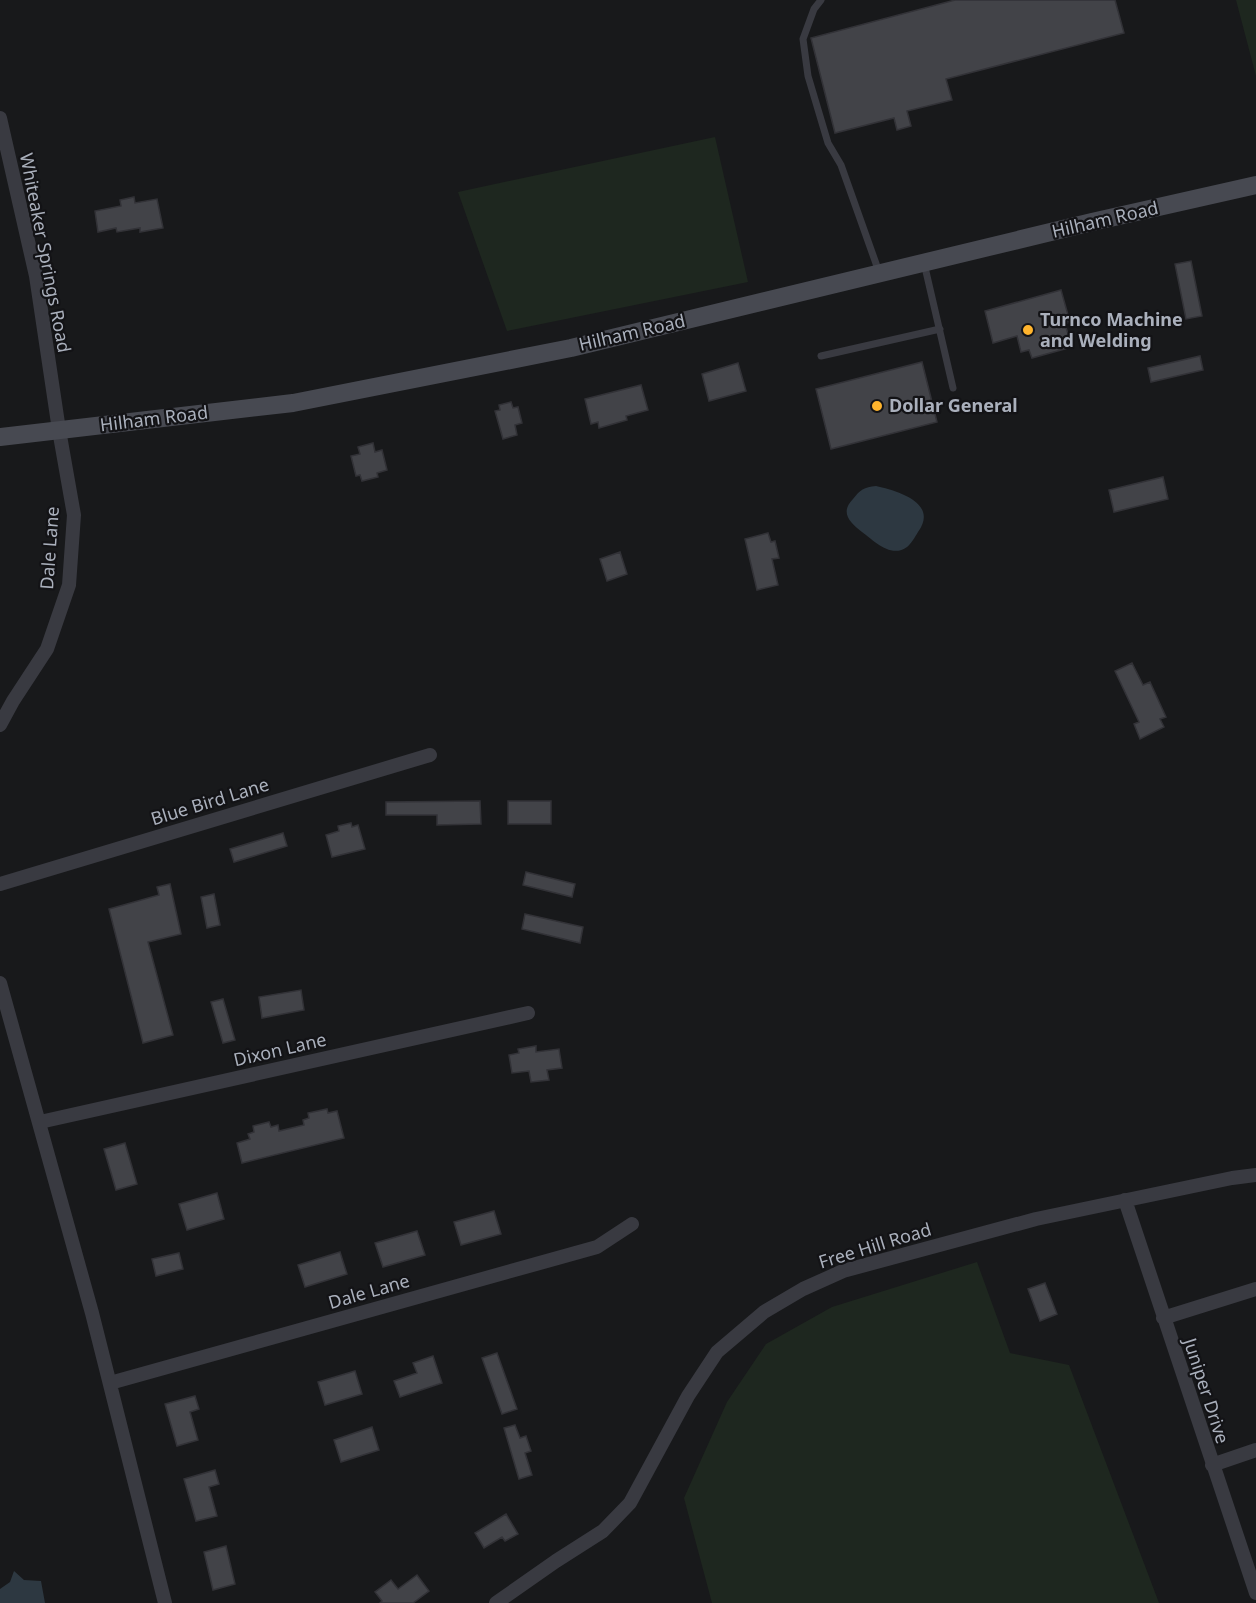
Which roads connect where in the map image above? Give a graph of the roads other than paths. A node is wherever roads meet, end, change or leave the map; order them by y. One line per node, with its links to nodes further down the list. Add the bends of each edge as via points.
1 (821, 0): 5 (lane, via 803,39 808,76 828,143 841,165)
2 (0, 118): 9 (street, Whiteaker Springs Road, via 36,276)
3 (1256, 184): 4 (main road, Hilham Road)
4 (924, 263): 5 (main road, Hilham Road); 6 (lane)
5 (880, 274): 9 (main road, Hilham Road, via 571,348 293,403)
6 (940, 329): 7 (lane); 8 (lane)
7 (821, 356)
8 (953, 388)
9 (59, 430): 10 (main road, Hilham Road); 11 (street, Dale Lane, via 74,515 69,585 48,649)
10 (0, 437)
11 (0, 725)
12 (430, 755): 13 (street, Blue Bird Lane)
13 (0, 884)
14 (0, 983): 16 (street)
15 (528, 1013): 16 (street, Dixon Lane)
16 (40, 1122): 22 (street)
17 (1256, 1175): 18 (street, Free Hill Road)
18 (1125, 1200): 21 (street, Juniper Drive); 27 (street, Free Hill Road, via 1036,1219 843,1271 764,1312 717,1352 688,1396 630,1503 603,1531)
19 (632, 1224): 22 (street, Dale Lane, via 597,1247)
20 (1256, 1289): 21 (street)
21 (1163, 1318): 24 (street, Juniper Drive)
22 (110, 1383): 26 (street)
23 (1256, 1450): 24 (street)
24 (1212, 1465): 25 (street, Juniper Drive)
25 (1256, 1593)
26 (165, 1603)
27 (496, 1603)

